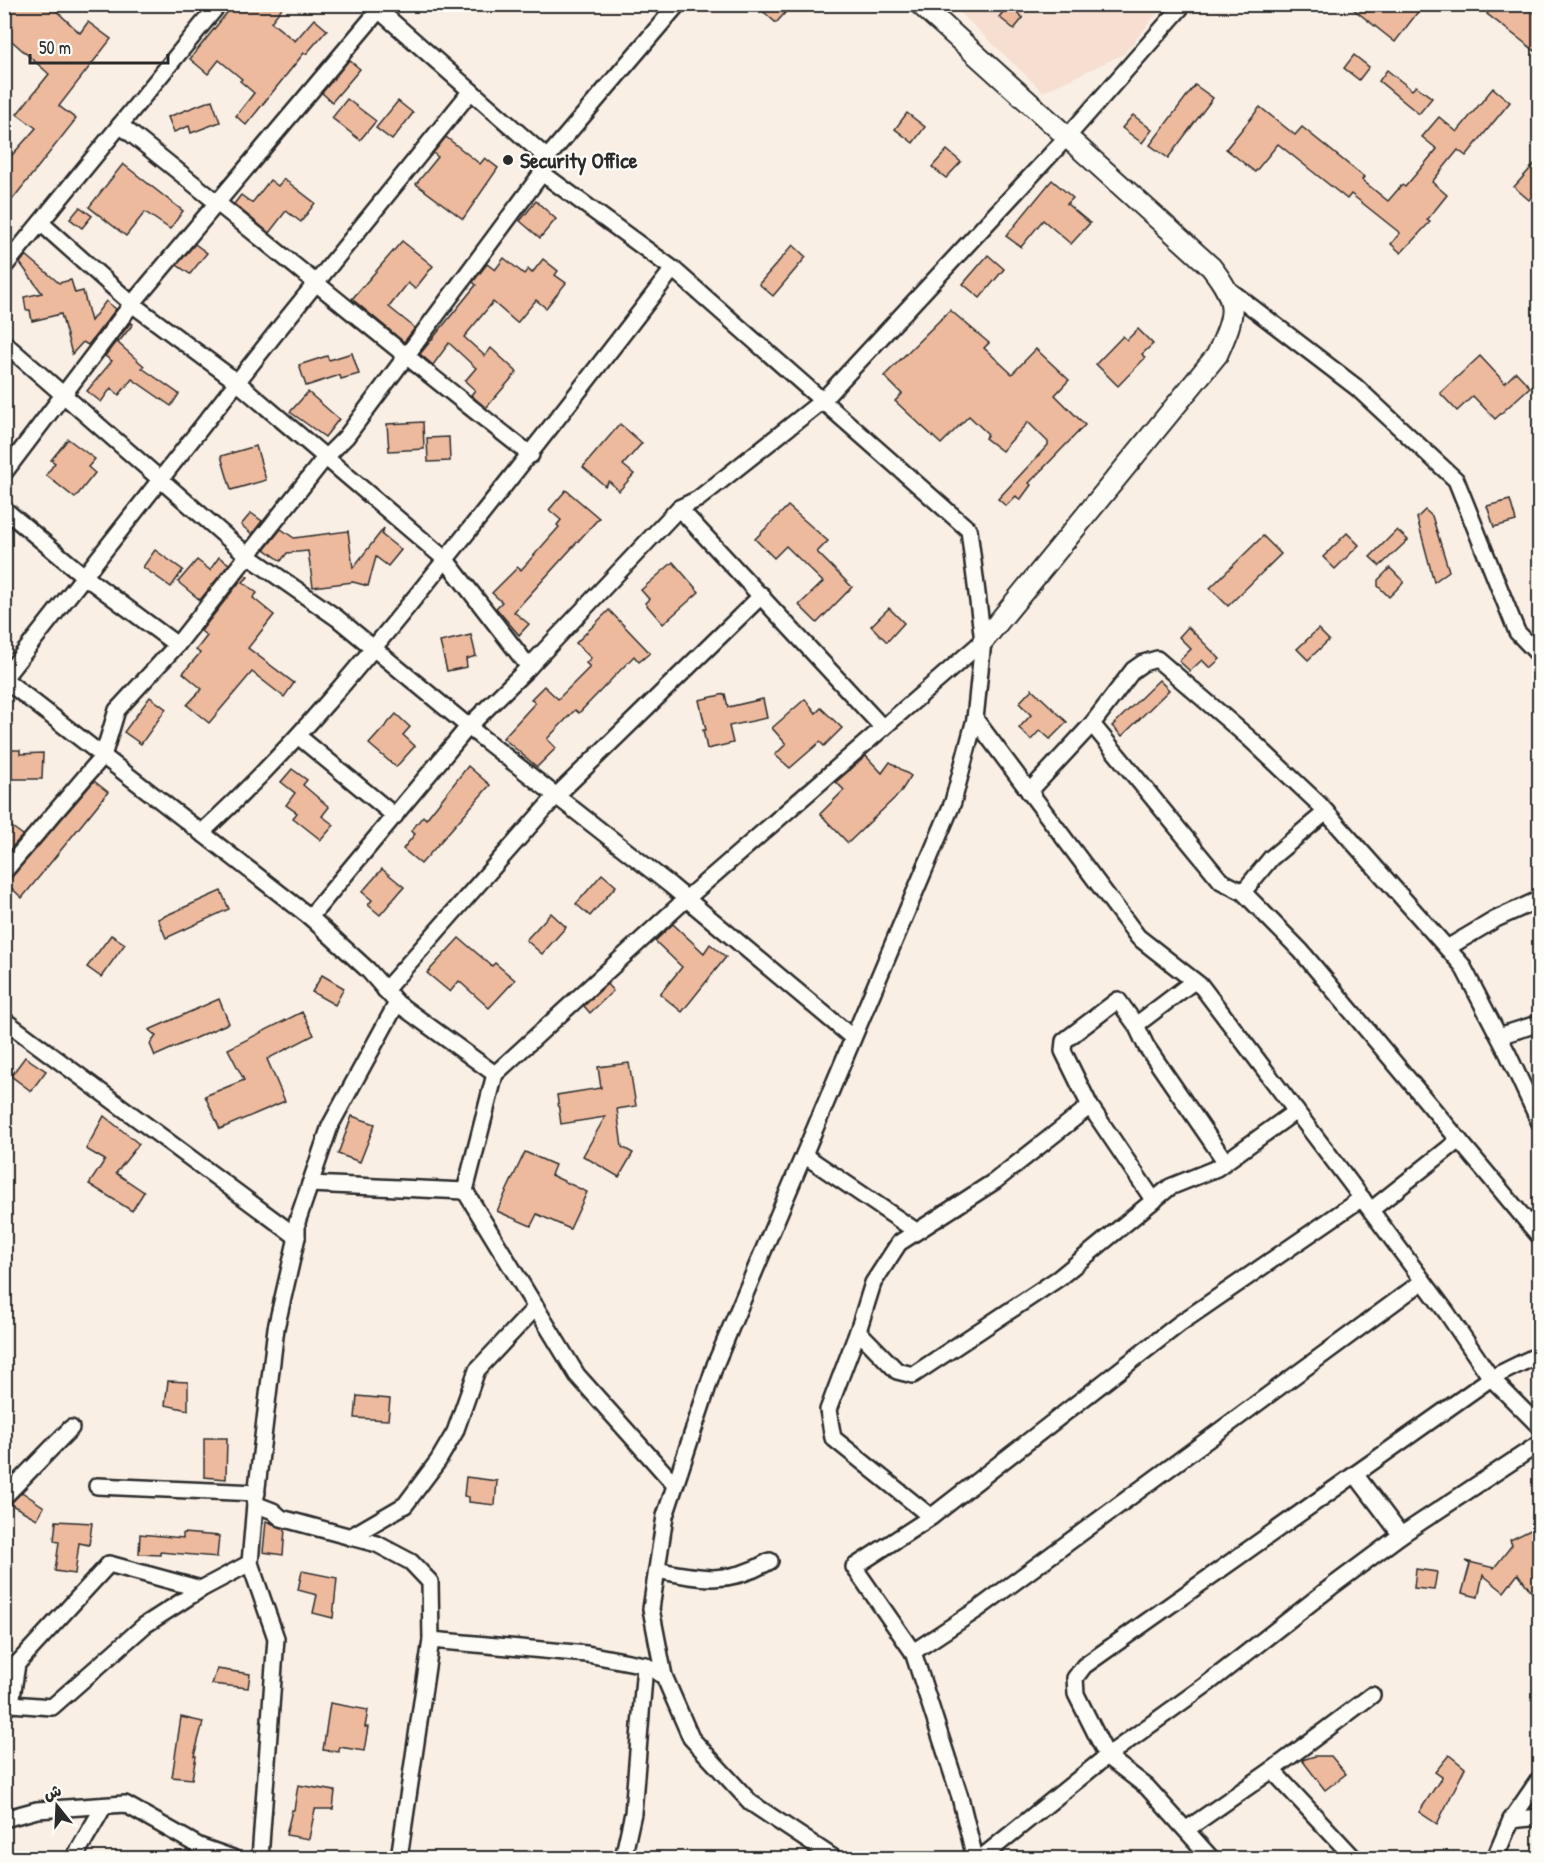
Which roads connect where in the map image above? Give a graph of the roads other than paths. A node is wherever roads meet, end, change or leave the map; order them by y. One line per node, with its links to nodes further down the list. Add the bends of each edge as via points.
1 (219, 4): 7 (street)
2 (678, 4): 9 (street)
3 (920, 4): 8 (street)
4 (1184, 4): 8 (street)
5 (376, 7): 6 (street); 11 (street)
6 (471, 91): 9 (street); 15 (street)
7 (120, 125): 11 (street); 12 (street)
8 (1068, 136): 16 (street, via 1211,267); 22 (street)
9 (547, 158): 10 (street)
10 (542, 173): 14 (street); 19 (street)
11 (218, 203): 15 (street); 17 (street)
12 (40, 223): 13 (street); 17 (street)
13 (4, 267)
14 (673, 269): 22 (street); 23 (street)
15 (317, 281): 19 (street); 20 (street)
16 (1228, 289): 33 (street, via 1233,320 1217,355); 36 (street, via 1356,387 1456,480 1517,632)
17 (132, 304): 20 (street); 21 (street)
18 (4, 344): 21 (street)
19 (404, 357): 23 (street); 24 (street, via 346,437)
20 (237, 382): 24 (street); 26 (street)
21 (65, 395): 25 (street); 26 (street)
22 (822, 401): 28 (street, via 698,499); 33 (street, via 969,530)
23 (531, 455): 30 (street)
24 (324, 459): 29 (street); 30 (street)
25 (4, 472)
26 (161, 478): 29 (street); 31 (street)
27 (4, 508): 31 (street)
28 (679, 508): 32 (street); 37 (street)
29 (247, 555): 34 (street); 35 (street)
30 (446, 560): 35 (street); 37 (street)
31 (84, 576): 34 (street); 38 (street)
32 (762, 595): 42 (street); 46 (street)
33 (983, 641): 39 (street); 42 (street)
34 (177, 645): 44 (street, via 117,710)
35 (375, 649): 41 (street); 43 (street)
36 (1539, 656)
37 (529, 667): 41 (street)
38 (4, 679): 44 (street)
39 (975, 719): 45 (street); 65 (street, via 953,802)
40 (1092, 724): 45 (street); 47 (street, via 1133,670 1157,659 1250,739); 53 (street, via 1221,881)
41 (468, 727): 46 (street); 48 (street)
42 (883, 728): 54 (street)
43 (298, 736): 48 (street); 49 (street, via 255,784)
44 (103, 756): 49 (street); 51 (street)
45 (1029, 792): 58 (street, via 1138,937)
46 (556, 796): 54 (street); 59 (street)
47 (1326, 812): 53 (street, via 1271,858); 57 (street)
48 (395, 816): 56 (street)
49 (201, 833): 56 (street)
50 (4, 847): 51 (street)
51 (17, 857): 52 (street)
52 (4, 872)
53 (1244, 892): 70 (street, via 1301,951)
54 (686, 899): 65 (street); 66 (street)
55 (1539, 899): 57 (street)
56 (310, 917): 59 (street)
57 (1447, 948): 64 (street, via 1462,965)
58 (1194, 981): 63 (street); 68 (street)
59 (385, 990): 60 (street)
60 (397, 1003): 66 (street); 73 (street, via 330,1126)
61 (4, 1020): 79 (street)
62 (1539, 1023): 64 (street)
63 (1136, 1025): 67 (street, via 1118,1000 1064,1041 1063,1051); 72 (street, via 1146,1046)
64 (1499, 1036): 69 (street)
65 (853, 1038): 71 (street)
66 (495, 1074): 74 (street)
67 (1090, 1106): 75 (street); 78 (street, via 995,1181)
68 (1296, 1111): 72 (street); 76 (street)
69 (1539, 1123)
70 (1459, 1140): 76 (street); 77 (street)
71 (804, 1155): 78 (street); 90 (street, via 716,1365)
72 (1226, 1161): 75 (street, via 1170,1187)
73 (310, 1184): 74 (street); 79 (street, via 297,1222)
74 (465, 1191): 82 (street)
75 (1154, 1201): 83 (street, via 1059,1278 913,1375 897,1371)
76 (1366, 1204): 81 (street); 94 (street, via 1179,1324)
77 (1533, 1217): 80 (street)
78 (916, 1231): 83 (street, via 899,1243 873,1283)
79 (297, 1237): 93 (street, via 276,1328)
80 (1539, 1237)
81 (1423, 1281): 85 (street); 102 (street, via 978,1609)
82 (536, 1307): 90 (street, via 577,1375); 96 (street, via 477,1370 455,1432 405,1505)
83 (858, 1331): 94 (street, via 828,1410 833,1438)
84 (1539, 1354): 85 (street)
85 (1491, 1378): 86 (street); 89 (street)
86 (1539, 1427)
87 (71, 1428): 92 (street)
88 (1539, 1443): 95 (street)
89 (1355, 1474): 95 (street); 107 (street, via 1084,1666 1075,1678 1076,1694)
90 (675, 1485): 99 (street, via 665,1516)
91 (97, 1486): 93 (street)
92 (4, 1497)
93 (256, 1499): 96 (street, via 281,1518); 98 (street)
94 (931, 1517): 102 (street, via 854,1568)
95 (1401, 1535): 107 (street)
96 (350, 1537): 101 (street, via 389,1550 411,1563 430,1582)
97 (770, 1561): 99 (street, via 753,1570 706,1580)
98 (249, 1563): 100 (street); 117 (street, via 276,1638)
99 (657, 1570): 104 (street, via 651,1610)
100 (201, 1589): 106 (street, via 145,1624 52,1707); 106 (street, via 109,1564 17,1664)
101 (431, 1640): 103 (street, via 587,1654); 118 (street)
102 (913, 1652): 121 (street, via 960,1797)
103 (645, 1665): 104 (street); 119 (street, via 633,1813)
104 (664, 1676): 120 (street, via 692,1738 751,1803)
105 (1372, 1695): 108 (street)
106 (8, 1707)
107 (1107, 1756): 114 (street, via 1147,1787); 122 (street)
108 (1272, 1770): 114 (street); 124 (street)
109 (1539, 1778): 113 (street)
110 (104, 1806): 112 (street, via 37,1810); 115 (street); 116 (street, via 125,1804 199,1846)
111 (1539, 1817): 113 (street)
112 (4, 1820)
113 (1511, 1820): 125 (street)
114 (1186, 1829): 123 (street)
115 (74, 1858)
116 (233, 1858)
117 (260, 1858)
118 (399, 1858)
119 (623, 1858)
120 (834, 1858)
121 (975, 1858)
122 (981, 1858)
123 (1211, 1858)
124 (1354, 1858)
125 (1495, 1858)

